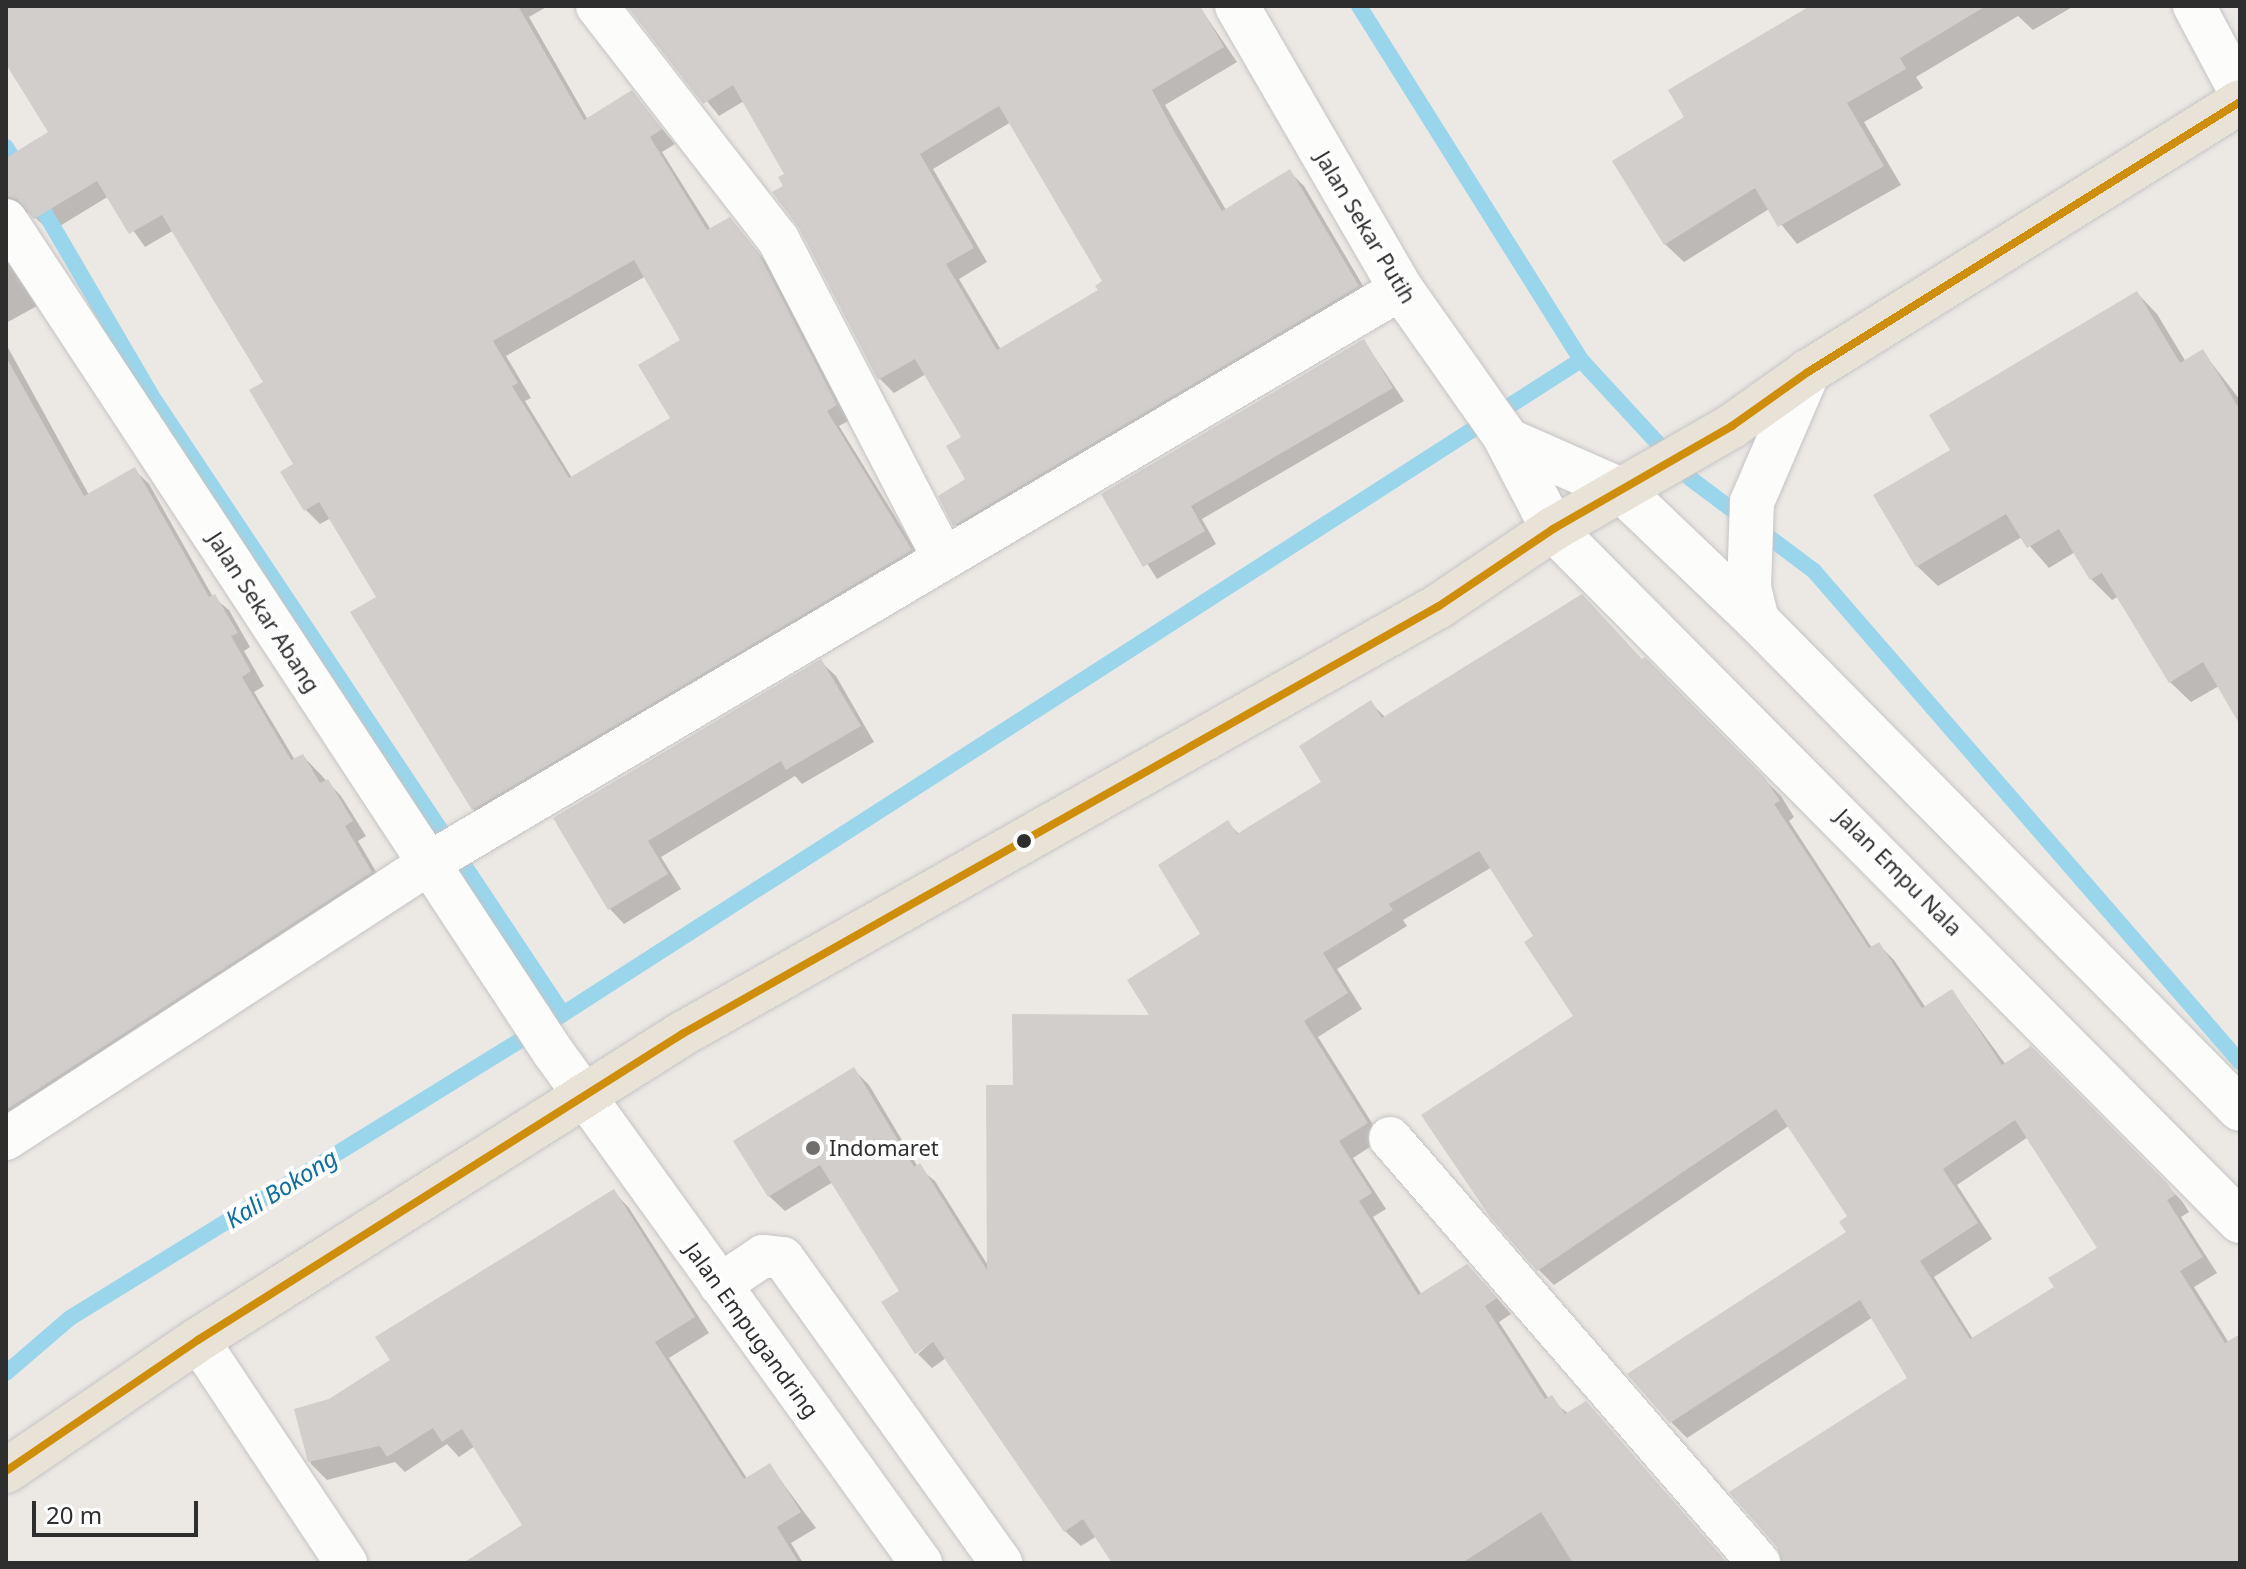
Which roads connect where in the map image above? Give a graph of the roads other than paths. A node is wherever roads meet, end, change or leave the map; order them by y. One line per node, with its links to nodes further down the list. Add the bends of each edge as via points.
1 (597, 6): 12 (street, via 778,239)
2 (1237, 6): 7 (main road, Jalan Sekar Putih)
3 (2194, 6): 4 (street)
4 (2240, 92)
5 (2240, 102): 8 (highway)
6 (6, 220): 14 (street, Jalan Sekar Abang)
7 (1401, 289): 9 (main road, Jalan Sekar Putih); 12 (street)
8 (1808, 372): 10 (highway); 13 (main road, via 1752,502)
9 (1506, 437): 10 (main road); 11 (main road, Jalan Sekar Putih)
10 (1639, 480): 11 (highway); 13 (main road)
11 (1553, 529): 16 (highway, via 1439,606 682,1034); 20 (main road, Jalan Empu Nala)
12 (942, 556): 14 (street)
13 (1753, 604): 17 (main road)
14 (444, 855): 15 (street, Jalan Sekar Abang, via 522,1005); 19 (street)
15 (553, 1052): 16 (street, Jalan Empugandring)
16 (585, 1097): 21 (street, Jalan Empugandring); 22 (highway)
17 (2240, 1109)
18 (1390, 1138): 28 (street)
19 (6, 1139)
20 (2240, 1221)
21 (741, 1271): 24 (street, Jalan Empugandring); 24 (street, via 783,1258)
22 (198, 1340): 23 (highway); 25 (street)
23 (6, 1471)
24 (910, 1494): 26 (street, Jalan Empugandring); 27 (street)
25 (346, 1563)
26 (921, 1563)
27 (1001, 1563)
28 (1759, 1563)

